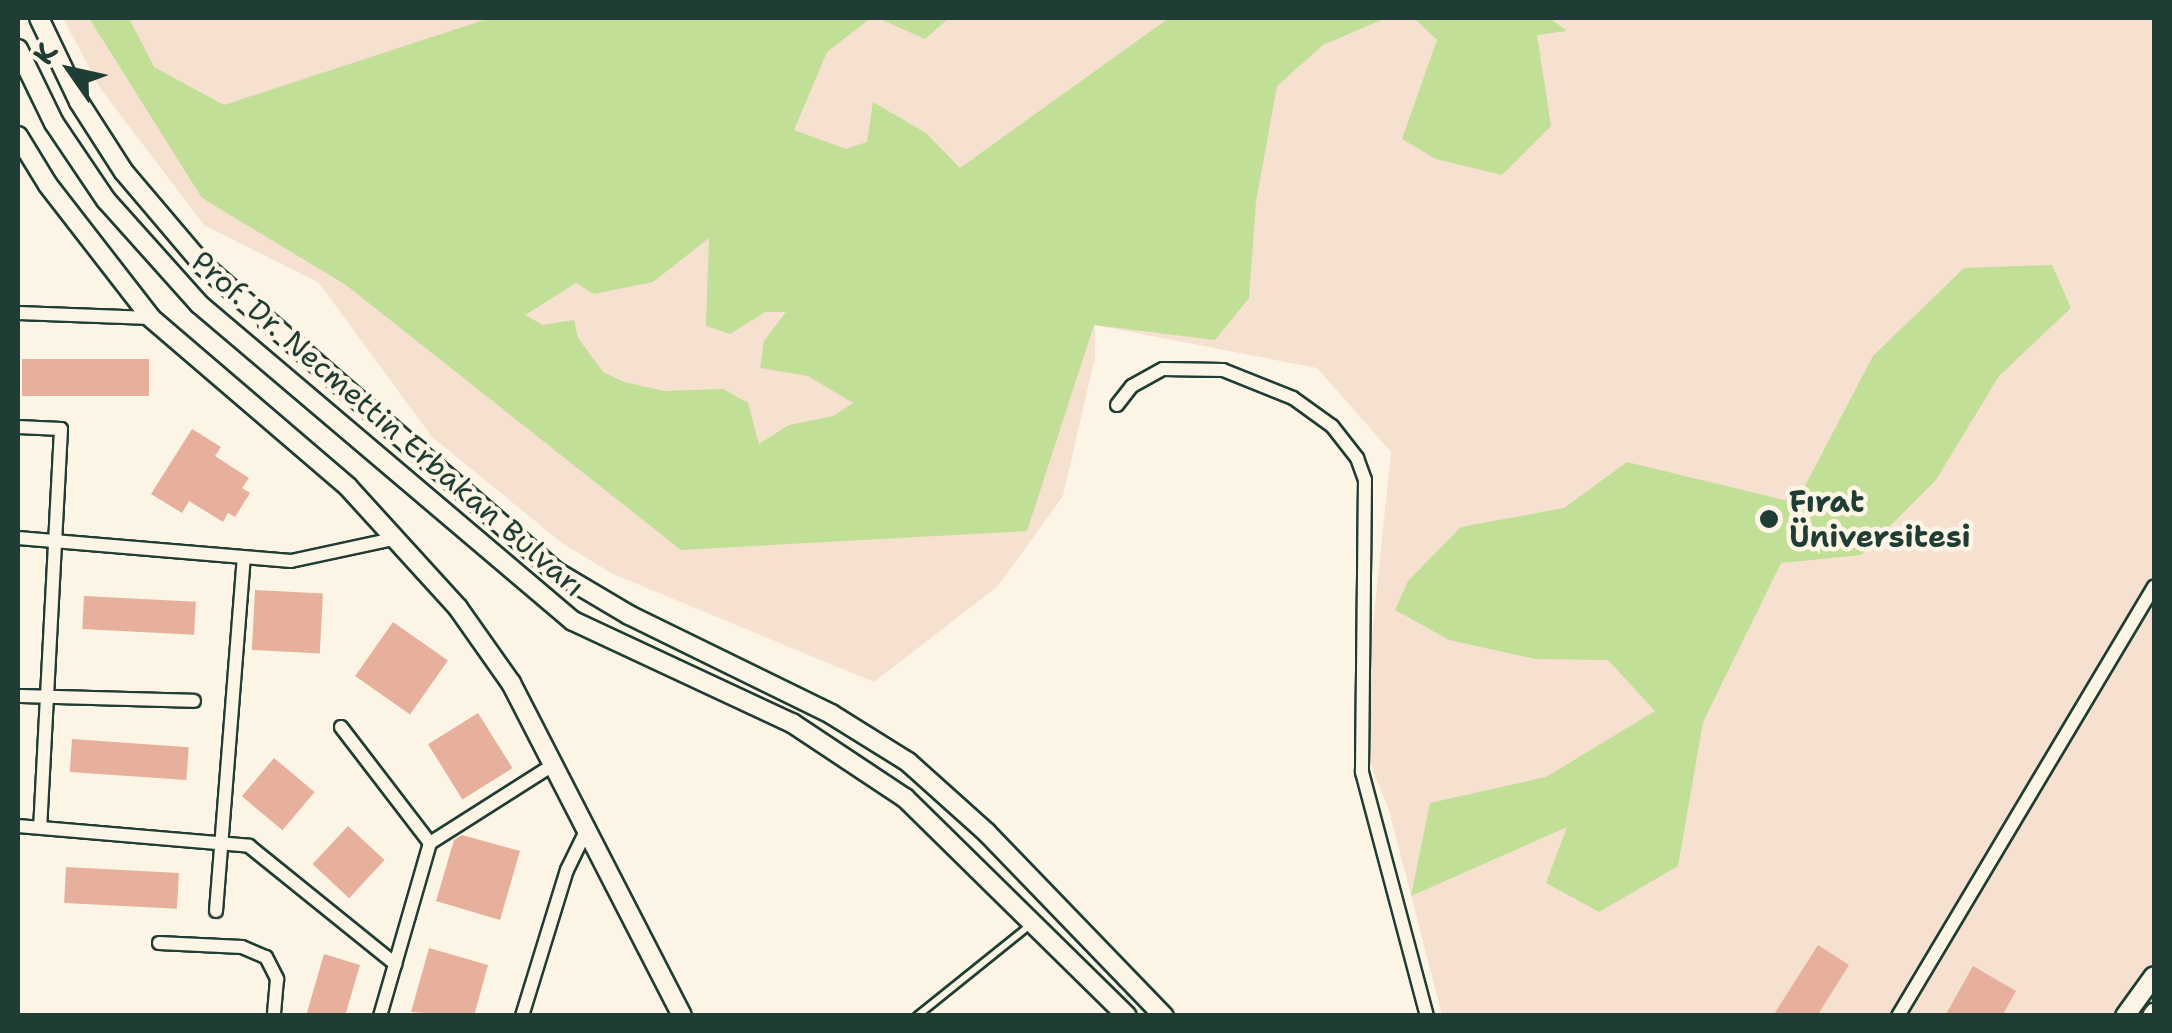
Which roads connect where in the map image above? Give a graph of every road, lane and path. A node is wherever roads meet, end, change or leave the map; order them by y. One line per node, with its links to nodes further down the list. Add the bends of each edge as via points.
1 (38, 18): 34 (main road, Prof. Dr. Necmettin Erbakan Bulvarı, via 79,102 124,172 203,265 554,571 628,615 831,714 908,762 987,833)
2 (18, 49): 24 (main road, Prof. Dr. Necmettin Erbakan Bulvarı, via 54,123 106,200 199,304 573,621 792,723 845,756 905,798)
3 (18, 136): 5 (main road)
4 (18, 313): 5 (street)
5 (152, 318): 9 (main road, via 348,488)
6 (1117, 405): 35 (street, via 1132,386 1163,370 1223,370 1293,398 1332,426 1357,458 1365,480 1360,758)
7 (18, 426): 10 (street, via 60,429)
8 (18, 538): 10 (street)
9 (394, 539): 11 (street, via 292,561); 17 (main road, via 458,608 512,683)
10 (56, 540): 11 (street); 14 (street)
11 (244, 558): 21 (street)
12 (2154, 587): 36 (street)
13 (18, 696): 14 (street)
14 (48, 697): 15 (street); 19 (street)
15 (194, 701)
16 (341, 726): 22 (street)
17 (553, 766): 20 (main road); 22 (street)
18 (18, 826): 19 (street)
19 (40, 826): 21 (street)
20 (588, 827): 30 (street, via 567,870); 31 (main road)
21 (221, 841): 23 (street); 26 (street, via 249,846)
22 (430, 842): 26 (street)
23 (216, 911)
24 (1034, 922): 32 (lane); 33 (main road, Prof. Dr. Necmettin Erbakan Bulvarı)
25 (159, 942): 28 (street, via 242,947 266,957 277,979)
26 (395, 964): 29 (street)
27 (2154, 976): 37 (main road)
28 (274, 1016)
29 (380, 1016)
30 (522, 1016)
31 (682, 1016)
32 (917, 1016)
33 (1126, 1016)
34 (1164, 1016)
35 (1426, 1016)
36 (1898, 1016)
37 (2125, 1016)

